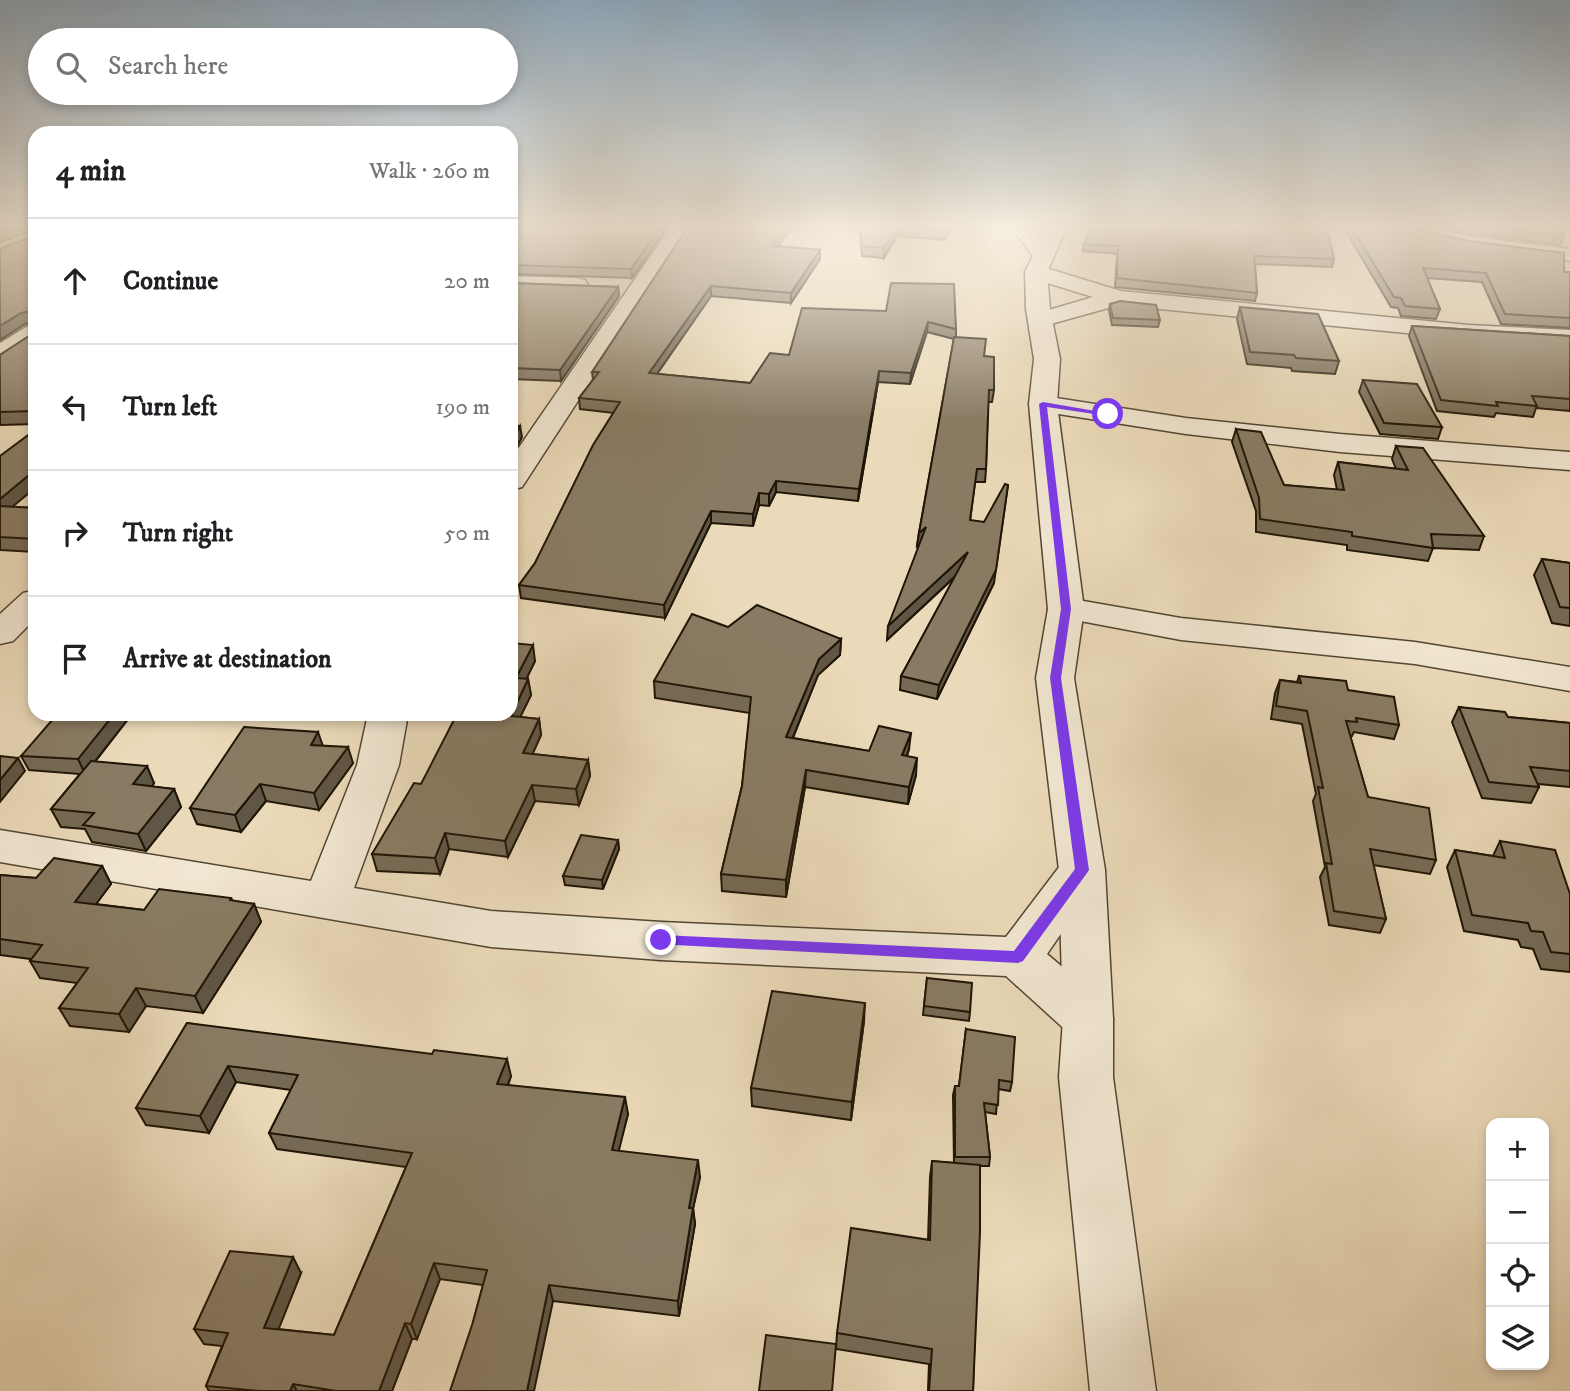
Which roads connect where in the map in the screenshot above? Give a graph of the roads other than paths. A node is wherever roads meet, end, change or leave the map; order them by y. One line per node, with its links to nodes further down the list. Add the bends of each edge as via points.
1 (615, 290): 11 (street)
2 (1050, 290): 5 (street)
3 (1106, 290): 4 (street)
4 (1119, 298): 5 (street); 7 (street, via 1468,332)
5 (1054, 315): 9 (street)
6 (28, 336): 8 (street)
7 (1570, 337)
8 (0, 354)
9 (1043, 404): 10 (street, via 1340,443); 13 (street)
10 (1570, 461)
11 (518, 468)
12 (28, 607): 14 (street)
13 (1066, 609): 15 (street, via 1181,629 1415,653); 18 (street, via 1055,678)
14 (0, 633)
15 (1570, 679)
16 (387, 721): 19 (street, via 378,765)
17 (0, 846): 19 (street)
18 (1082, 870): 20 (street); 21 (street)
19 (327, 900): 20 (street, via 491,929)
20 (1018, 957): 21 (street)
21 (1088, 1019): 22 (street, via 1086,1077)
22 (1123, 1391)

